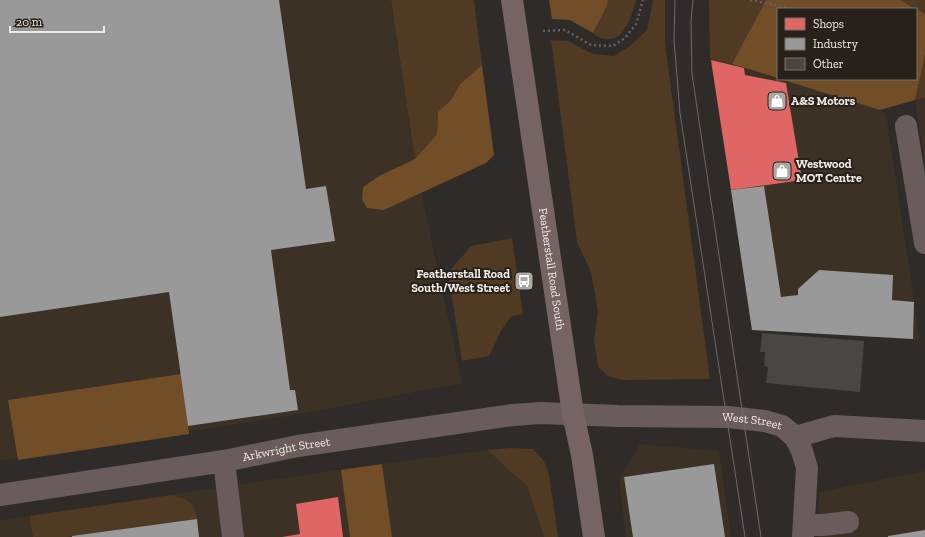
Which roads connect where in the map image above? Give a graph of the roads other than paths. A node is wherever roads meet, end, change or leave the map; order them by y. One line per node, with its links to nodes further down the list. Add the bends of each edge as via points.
1 (512, 0): 4 (main road, Featherstall Road South)
2 (906, 126): 3 (street)
3 (925, 243)
4 (573, 414): 6 (street, West Street, via 743,418 782,426); 7 (street, Arkwright Street, via 513,415 298,446); 12 (main road, Featherstall Road South)
5 (925, 431): 6 (street, West Street, via 834,426)
6 (795, 437): 10 (street, via 807,468)
7 (224, 461): 8 (street, Arkwright Street); 11 (street)
8 (0, 495)
9 (848, 522): 10 (street, via 823,525)
10 (804, 531)
11 (233, 537)
12 (594, 537)

